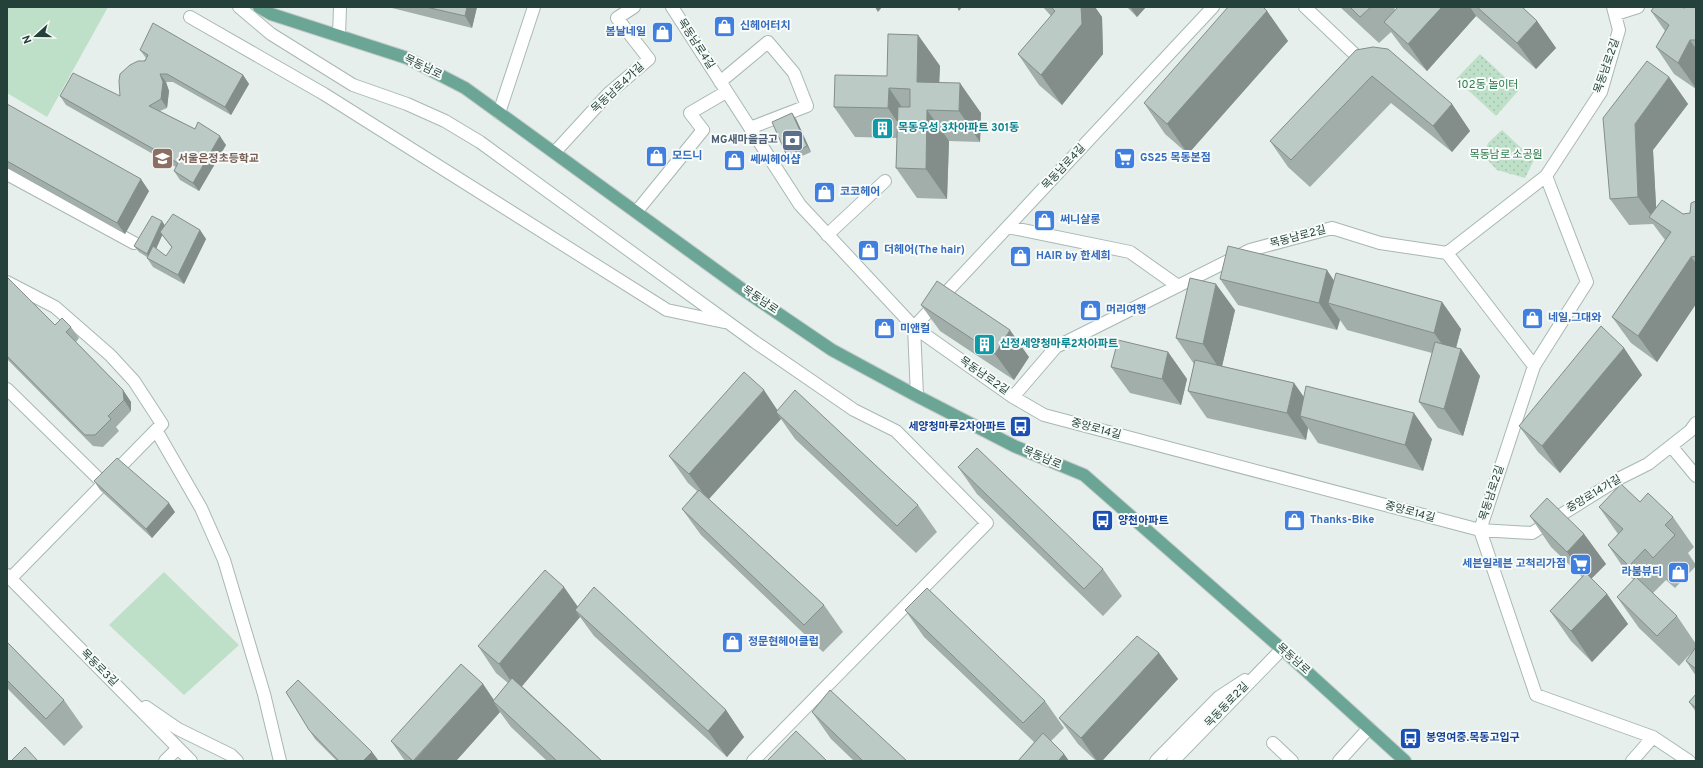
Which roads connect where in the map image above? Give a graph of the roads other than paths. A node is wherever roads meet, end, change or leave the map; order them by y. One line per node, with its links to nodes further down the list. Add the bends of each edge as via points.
1 (239, 7): 28 (street, via 271,34 353,85 445,121 480,142)
2 (258, 7): 12 (main road, 목동남로, via 271,14)
3 (340, 7): 12 (street)
4 (534, 7): 15 (street)
5 (634, 7): 17 (street, 목동남로4가길, via 617,18 648,59 609,93)
6 (672, 7): 14 (street, 목동남로4길)
7 (1213, 7): 22 (street, 목동남로4길)
8 (1305, 7): 13 (street)
9 (1638, 7): 10 (street)
10 (1614, 10): 19 (street, 목동남로2길, via 1619,30 1601,92)
11 (190, 17): 28 (street, via 324,94 667,310)
12 (339, 36): 15 (main road, 목동남로, via 407,58 465,88)
13 (1364, 63)
14 (723, 87): 16 (street, 목동남로4길); 16 (street, 목동남로4길, via 768,42 794,73 807,106); 21 (street, via 690,113 703,130)
15 (499, 113): 17 (main road, 목동남로)
16 (750, 128): 23 (street, 목동남로4길, via 800,206)
17 (555, 152): 21 (main road, 목동남로)
18 (7, 174): 24 (street)
19 (1546, 176): 25 (street, 목동남로2길); 31 (street, 목동남로2길, via 1587,282)
20 (885, 181): 23 (street)
21 (637, 211): 33 (main road, 목동남로, via 832,350)
22 (1008, 227): 27 (street, via 1130,252); 29 (street, 목동남로4길)
23 (827, 235): 29 (street, 목동남로4길)
24 (134, 243)
25 (1447, 253): 27 (street, 목동남로2길, via 1380,243 1332,228 1250,250); 31 (street)
26 (7, 282): 36 (street, via 55,307 110,354 134,381 162,424)
27 (1178, 286): 34 (street, 목동남로2길, via 1056,347)
28 (729, 323): 53 (street, via 854,410 896,431 987,523)
29 (914, 327): 30 (street, 목동남로4길); 33 (street)
30 (947, 350): 34 (street, 목동남로2길)
31 (1534, 366): 40 (street, 목동남로2길)
32 (7, 389): 39 (street)
33 (917, 396): 42 (main road, 목동남로, via 1014,446 1084,475)
34 (1013, 397): 40 (street, 중앙로14길, via 1044,415)
35 (1696, 424): 37 (street, 중앙로14가길)
36 (156, 430): 39 (street); 52 (street, via 200,508 224,560 264,694)
37 (1671, 446): 38 (street); 40 (street, 중앙로14가길, via 1648,464 1620,478 1532,533)
38 (1696, 476)
39 (104, 484): 41 (street)
40 (1480, 530): 46 (street, via 1536,695)
41 (9, 576): 44 (street, 목동로3길)
42 (1282, 649): 43 (street, 목동동로2길); 45 (main road, 목동남로)
43 (1263, 668): 54 (street, via 1219,697); 55 (street, 목동동로2길)
44 (125, 694): 48 (street, 목동로3길); 49 (street, via 178,729)
45 (1369, 728): 57 (street); 58 (main road, 목동남로)
46 (1653, 737): 59 (street); 60 (street)
47 (1273, 743): 56 (street)
48 (178, 748): 49 (street, via 206,745); 50 (street); 51 (street, 목동로3길)
49 (234, 758)
50 (165, 761)
51 (191, 761)
52 (280, 761)
53 (753, 761)
54 (1156, 761)
55 (1173, 761)
56 (1292, 761)
57 (1339, 761)
58 (1406, 761)
59 (1632, 761)
60 (1688, 761)

